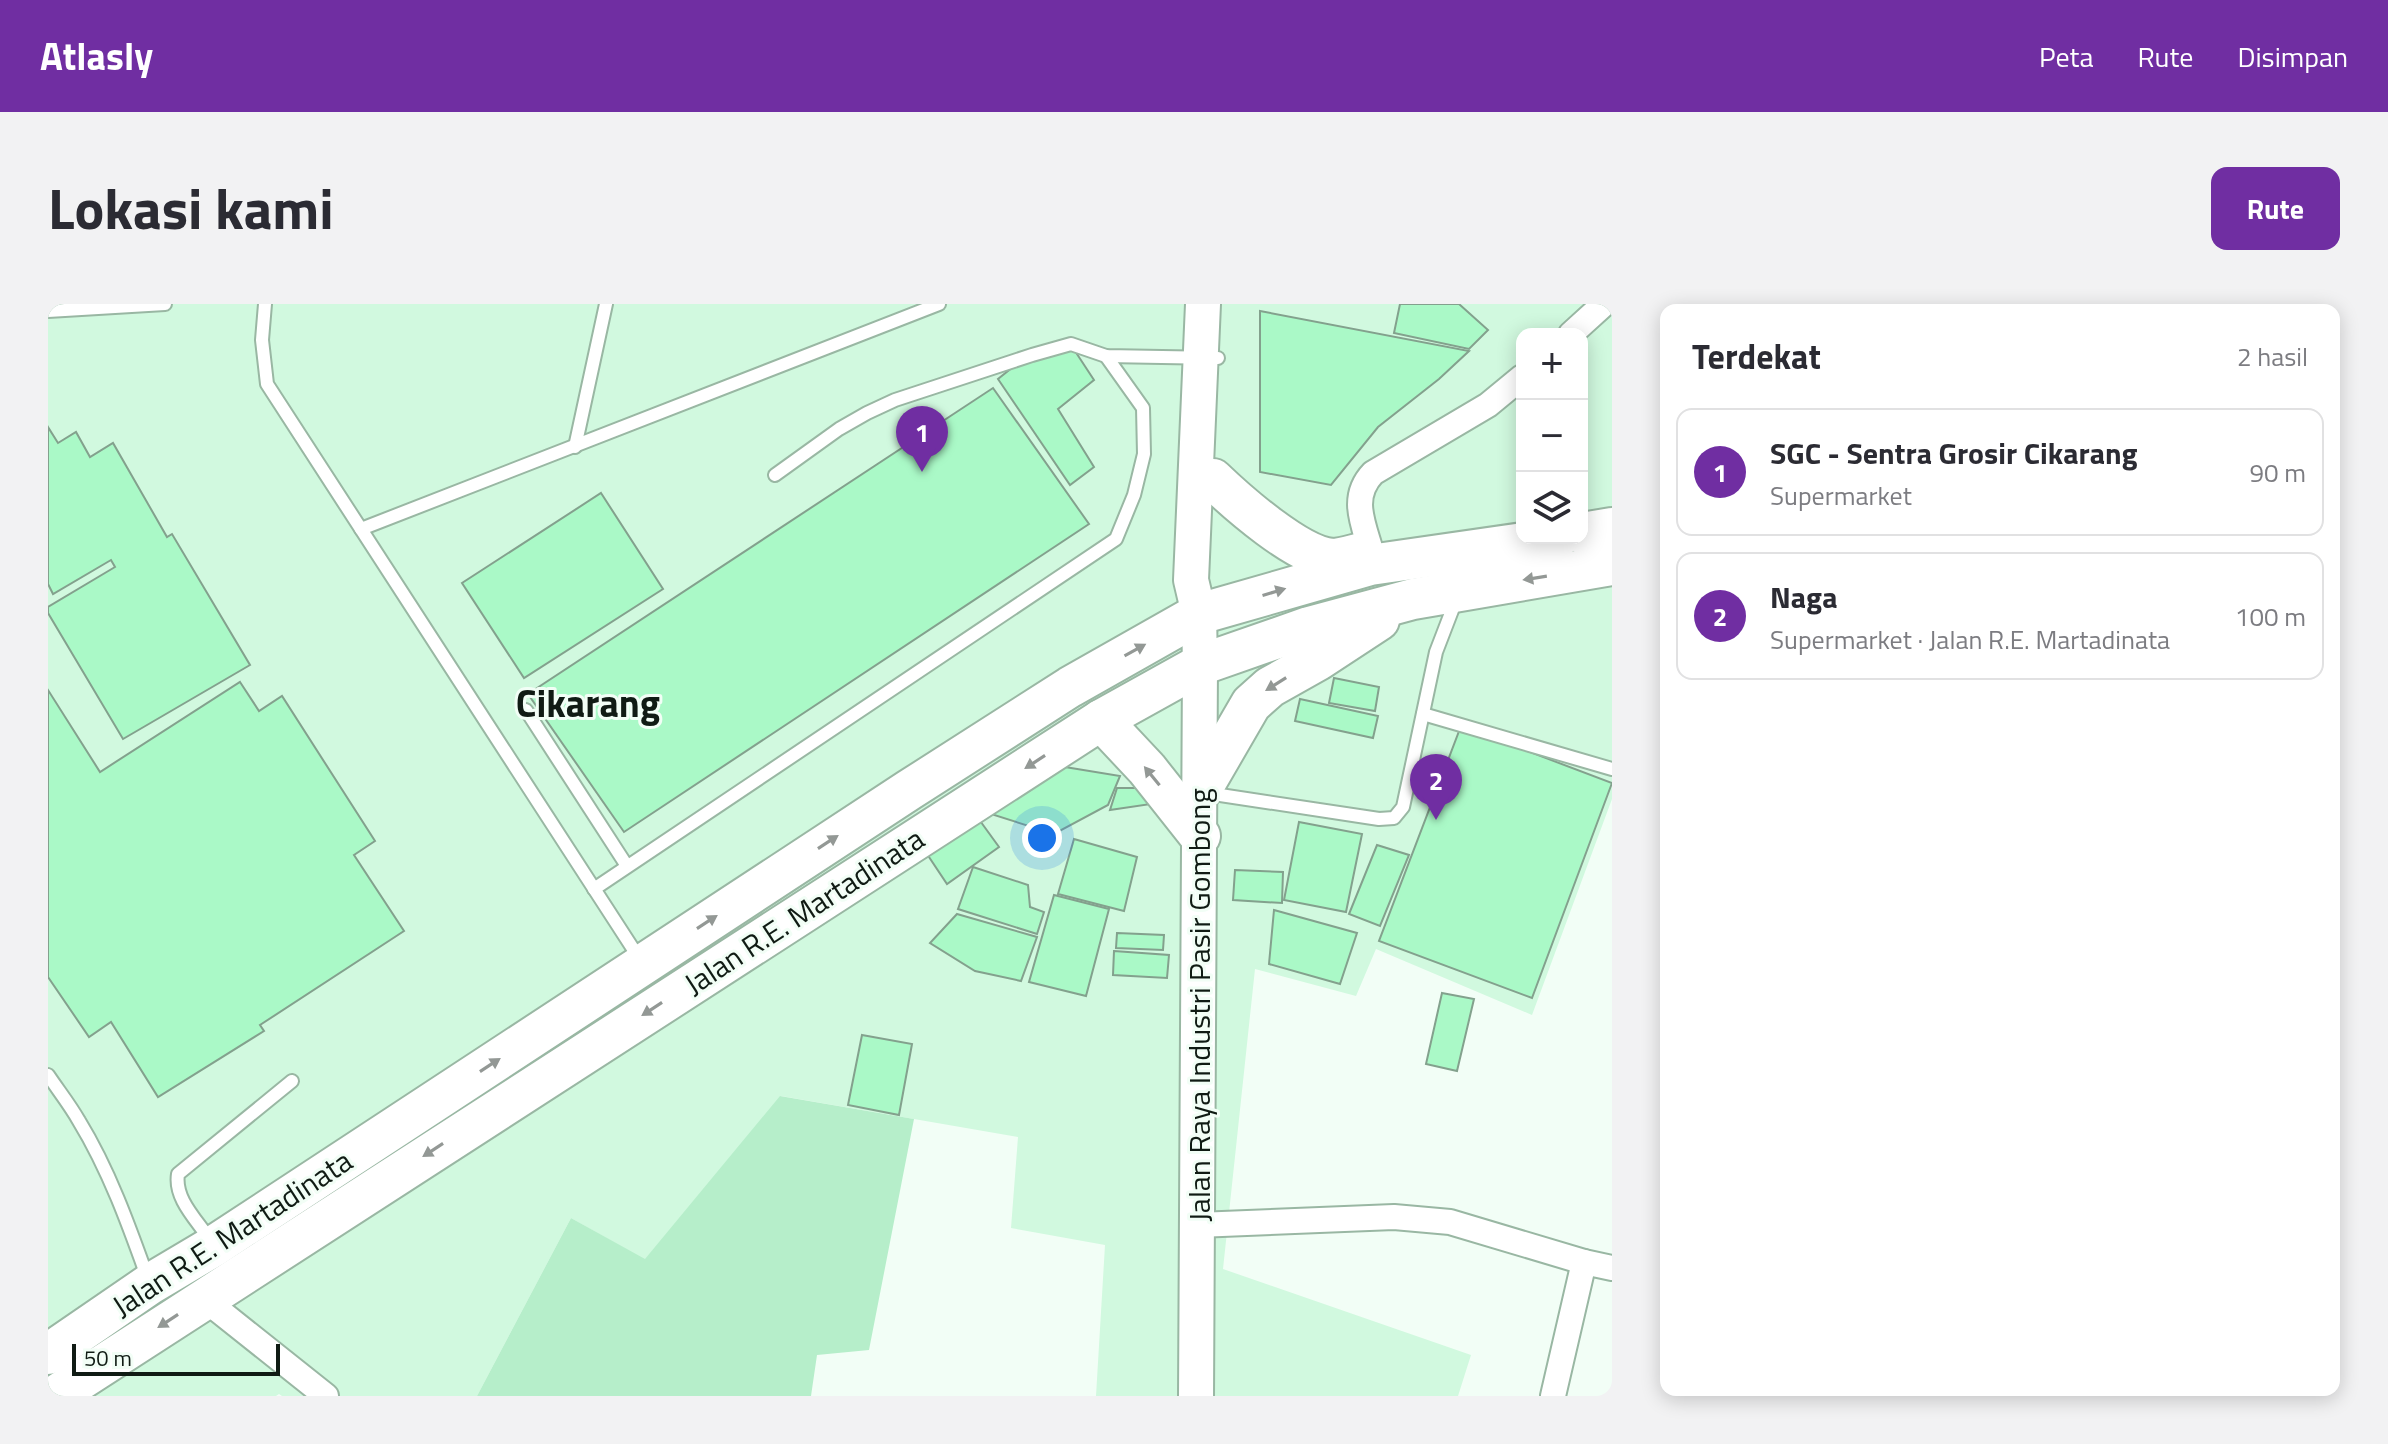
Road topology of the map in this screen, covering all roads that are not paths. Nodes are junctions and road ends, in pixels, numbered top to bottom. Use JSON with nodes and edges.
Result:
{"nodes":[{"id":1,"x":165,"y":304,"type":"edge"},
{"id":2,"x":265,"y":304,"type":"edge"},
{"id":3,"x":606,"y":304,"type":"edge"},
{"id":4,"x":939,"y":304,"type":"edge"},
{"id":5,"x":1203,"y":304,"type":"edge"},
{"id":6,"x":1220,"y":304,"type":"edge"},
{"id":7,"x":1604,"y":304,"type":"edge"},
{"id":8,"x":48,"y":311,"type":"edge"},
{"id":9,"x":1578,"y":328,"type":"edge"},
{"id":10,"x":1106,"y":356,"type":"junction"},
{"id":11,"x":1209,"y":358,"type":"junction"},
{"id":12,"x":1516,"y":382,"type":"edge"},
{"id":13,"x":575,"y":447,"type":"junction"},
{"id":14,"x":775,"y":475,"type":"dead end"},
{"id":15,"x":1213,"y":479,"type":"junction"},
{"id":16,"x":1612,"y":528,"type":"edge"},
{"id":17,"x":361,"y":529,"type":"junction"},
{"id":18,"x":1588,"y":532,"type":"edge"},
{"id":19,"x":1516,"y":541,"type":"edge"},
{"id":20,"x":1516,"y":544,"type":"edge"},
{"id":21,"x":1371,"y":551,"type":"junction"},
{"id":22,"x":1612,"y":565,"type":"edge"},
{"id":23,"x":1461,"y":590,"type":"junction"},
{"id":24,"x":1413,"y":599,"type":"junction"},
{"id":25,"x":1199,"y":614,"type":"junction"},
{"id":26,"x":1200,"y":665,"type":"junction"},
{"id":27,"x":526,"y":710,"type":"dead end"},
{"id":28,"x":1423,"y":714,"type":"junction"},
{"id":29,"x":1101,"y":720,"type":"junction"},
{"id":30,"x":1612,"y":769,"type":"edge"},
{"id":31,"x":1200,"y":792,"type":"junction"},
{"id":32,"x":1200,"y":836,"type":"junction"},
{"id":33,"x":627,"y":866,"type":"junction"},
{"id":34,"x":594,"y":889,"type":"junction"},
{"id":35,"x":643,"y":964,"type":"junction"},
{"id":36,"x":48,"y":1075,"type":"edge"},
{"id":37,"x":292,"y":1081,"type":"dead end"},
{"id":38,"x":1197,"y":1225,"type":"junction"},
{"id":39,"x":214,"y":1246,"type":"junction"},
{"id":40,"x":1584,"y":1262,"type":"junction"},
{"id":41,"x":1612,"y":1268,"type":"edge"},
{"id":42,"x":150,"y":1284,"type":"junction"},
{"id":43,"x":203,"y":1298,"type":"junction"},
{"id":44,"x":48,"y":1354,"type":"edge"},
{"id":45,"x":55,"y":1396,"type":"edge"},
{"id":46,"x":326,"y":1396,"type":"edge"},
{"id":47,"x":1196,"y":1396,"type":"edge"},
{"id":48,"x":1553,"y":1396,"type":"edge"}],
"edges":[{"from":1,"to":8,"type":"lane"},
{"from":2,"to":17,"type":"lane"},
{"from":3,"to":13,"type":"lane"},
{"from":4,"to":13,"type":"lane"},
{"from":5,"to":11,"type":"main road","name":"Jalan Raya Industri Pasir Gombong"},
{"from":6,"to":11,"type":"main road","name":"Jalan Raya Industri Pasir Gombong"},
{"from":7,"to":9,"type":"street"},
{"from":10,"to":11,"type":"lane"},
{"from":10,"to":14,"type":"lane"},
{"from":10,"to":33,"type":"lane"},
{"from":11,"to":15,"type":"main road","name":"Jalan Raya Industri Pasir Gombong"},
{"from":11,"to":25,"type":"main road","name":"Jalan Raya Industri Pasir Gombong"},
{"from":12,"to":21,"type":"street"},
{"from":13,"to":17,"type":"lane"},
{"from":15,"to":21,"type":"highway"},
{"from":15,"to":25,"type":"main road","name":"Jalan Raya Industri Pasir Gombong"},
{"from":16,"to":18,"type":"highway"},
{"from":17,"to":34,"type":"lane"},
{"from":19,"to":21,"type":"highway"},
{"from":25,"to":20,"type":"highway","name":"Jalan R.E. Martadinata","one_way":true},
{"from":22,"to":23,"type":"highway","name":"Jalan R.E. Martadinata","one_way":true},
{"from":23,"to":24,"type":"highway","name":"Jalan R.E. Martadinata"},
{"from":23,"to":28,"type":"lane"},
{"from":24,"to":26,"type":"highway","name":"Jalan R.E. Martadinata"},
{"from":24,"to":31,"type":"highway","one_way":true},
{"from":25,"to":26,"type":"main road","name":"Jalan Raya Industri Pasir Gombong"},
{"from":35,"to":25,"type":"highway","name":"Jalan R.E. Martadinata","one_way":true},
{"from":26,"to":29,"type":"highway","name":"Jalan R.E. Martadinata"},
{"from":26,"to":31,"type":"main road","name":"Jalan Raya Industri Pasir Gombong"},
{"from":27,"to":33,"type":"lane"},
{"from":28,"to":30,"type":"lane"},
{"from":28,"to":31,"type":"lane"},
{"from":32,"to":29,"type":"highway","one_way":true},
{"from":29,"to":43,"type":"highway","name":"Jalan R.E. Martadinata","one_way":true},
{"from":31,"to":32,"type":"main road","name":"Jalan Raya Industri Pasir Gombong"},
{"from":32,"to":38,"type":"main road","name":"Jalan Raya Industri Pasir Gombong"},
{"from":33,"to":34,"type":"lane"},
{"from":34,"to":35,"type":"lane"},
{"from":39,"to":35,"type":"highway","name":"Jalan R.E. Martadinata","one_way":true},
{"from":36,"to":42,"type":"lane"},
{"from":37,"to":39,"type":"lane"},
{"from":38,"to":40,"type":"street"},
{"from":38,"to":47,"type":"main road","name":"Jalan Raya Industri Pasir Gombong"},
{"from":39,"to":42,"type":"highway","name":"Jalan R.E. Martadinata"},
{"from":40,"to":41,"type":"street"},
{"from":40,"to":48,"type":"street"},
{"from":42,"to":44,"type":"highway","name":"Jalan R.E. Martadinata"},
{"from":43,"to":45,"type":"highway","name":"Jalan R.E. Martadinata","one_way":true},
{"from":43,"to":46,"type":"street"}]}
